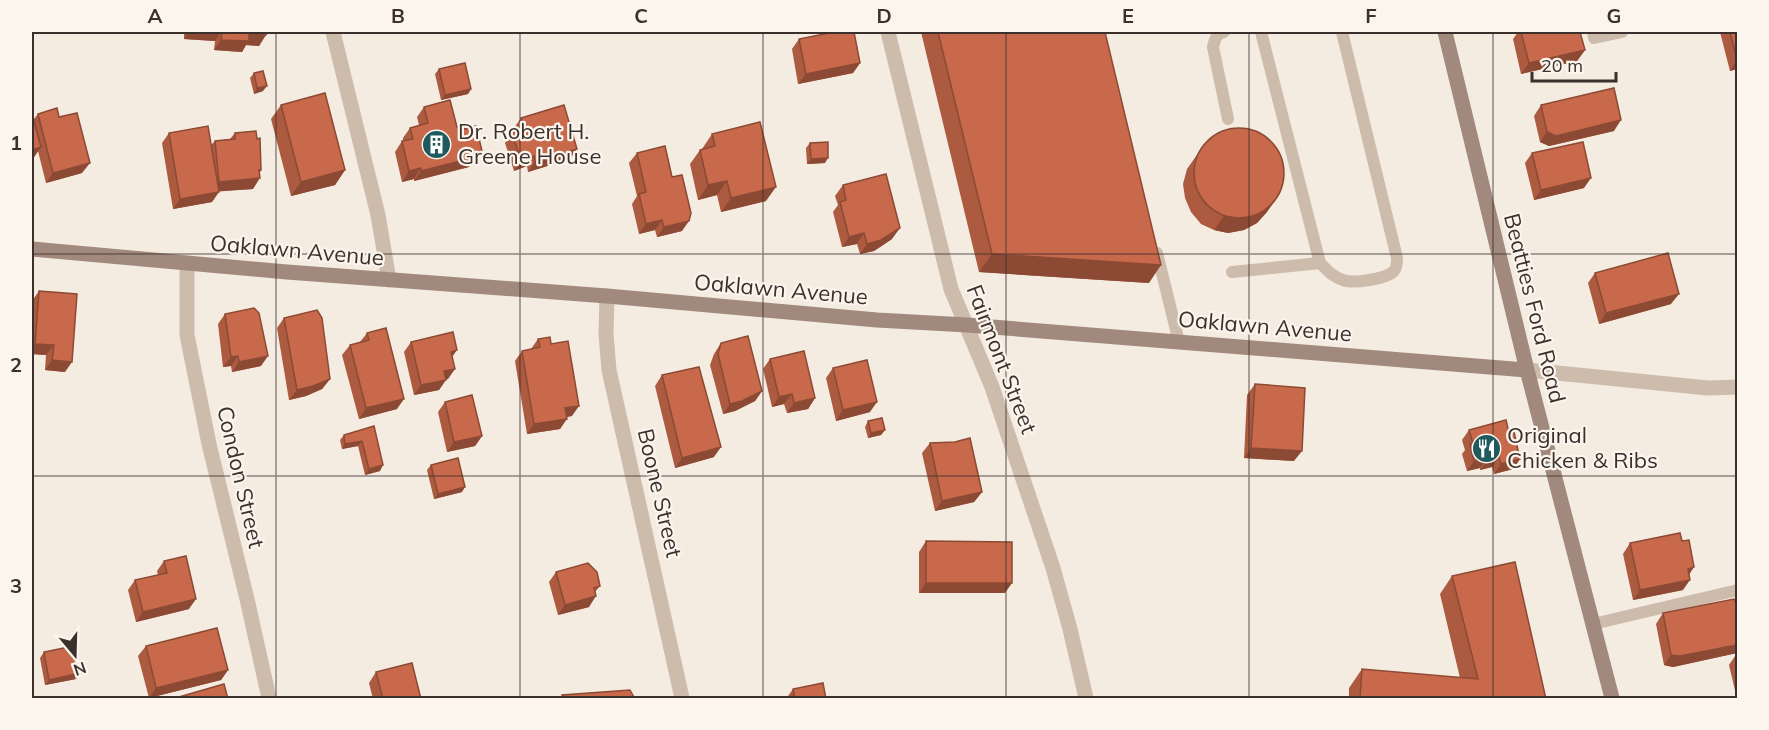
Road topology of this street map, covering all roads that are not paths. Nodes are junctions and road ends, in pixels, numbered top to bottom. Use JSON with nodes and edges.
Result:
{"nodes":[{"id":1,"x":333,"y":32,"type":"edge"},
{"id":2,"x":888,"y":32,"type":"edge"},
{"id":3,"x":1224,"y":32,"type":"edge"},
{"id":4,"x":1261,"y":32,"type":"edge"},
{"id":5,"x":1342,"y":32,"type":"edge"},
{"id":6,"x":1445,"y":32,"type":"edge"},
{"id":7,"x":1593,"y":32,"type":"edge"},
{"id":8,"x":1622,"y":32,"type":"edge"},
{"id":9,"x":1228,"y":119,"type":"dead end"},
{"id":10,"x":1155,"y":246,"type":"edge"},
{"id":11,"x":32,"y":249,"type":"edge"},
{"id":12,"x":187,"y":263,"type":"junction"},
{"id":13,"x":1320,"y":263,"type":"junction"},
{"id":14,"x":1232,"y":272,"type":"dead end"},
{"id":15,"x":389,"y":280,"type":"junction"},
{"id":16,"x":608,"y":296,"type":"junction"},
{"id":17,"x":967,"y":325,"type":"junction"},
{"id":18,"x":1179,"y":342,"type":"junction"},
{"id":19,"x":1527,"y":370,"type":"junction"},
{"id":20,"x":1737,"y":387,"type":"edge"},
{"id":21,"x":1737,"y":590,"type":"edge"},
{"id":22,"x":1593,"y":624,"type":"junction"},
{"id":23,"x":269,"y":699,"type":"edge"},
{"id":24,"x":682,"y":699,"type":"edge"},
{"id":25,"x":1086,"y":699,"type":"edge"},
{"id":26,"x":1612,"y":699,"type":"edge"}],
"edges":[{"from":1,"to":15,"type":"street"},
{"from":2,"to":17,"type":"street","name":"Fairmont Street"},
{"from":3,"to":9,"type":"lane"},
{"from":4,"to":13,"type":"lane"},
{"from":5,"to":13,"type":"lane"},
{"from":6,"to":19,"type":"street","name":"Beatties Ford Road"},
{"from":7,"to":8,"type":"lane"},
{"from":10,"to":18,"type":"lane"},
{"from":11,"to":12,"type":"street","name":"Oaklawn Avenue"},
{"from":12,"to":15,"type":"street","name":"Oaklawn Avenue"},
{"from":12,"to":23,"type":"street","name":"Condon Street"},
{"from":13,"to":14,"type":"lane"},
{"from":15,"to":16,"type":"street","name":"Oaklawn Avenue"},
{"from":16,"to":17,"type":"street","name":"Oaklawn Avenue"},
{"from":16,"to":24,"type":"street","name":"Boone Street"},
{"from":17,"to":18,"type":"street","name":"Oaklawn Avenue"},
{"from":17,"to":25,"type":"street","name":"Fairmont Street"},
{"from":18,"to":19,"type":"street","name":"Oaklawn Avenue"},
{"from":19,"to":20,"type":"street"},
{"from":19,"to":22,"type":"street","name":"Beatties Ford Road"},
{"from":21,"to":22,"type":"lane"},
{"from":22,"to":26,"type":"street","name":"Beatties Ford Road"}]}
